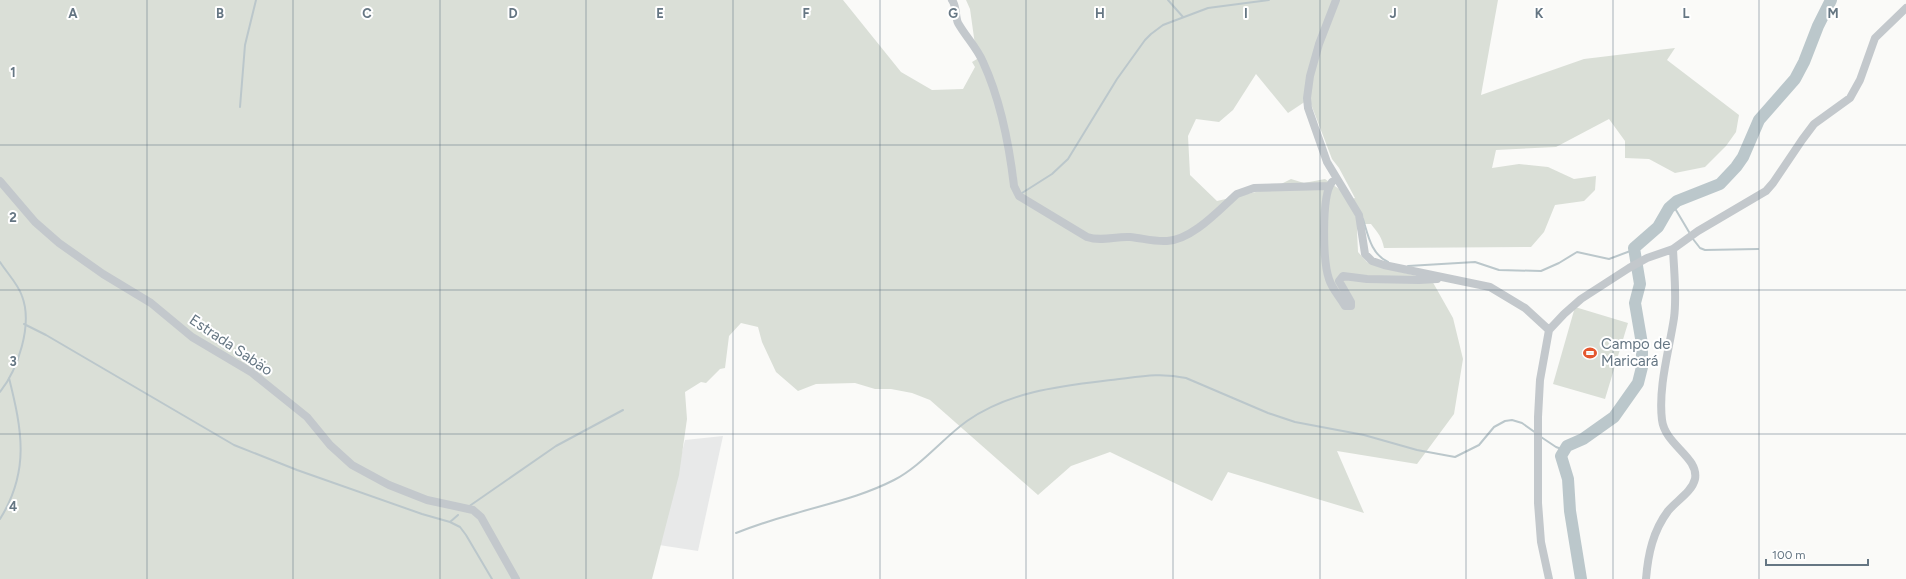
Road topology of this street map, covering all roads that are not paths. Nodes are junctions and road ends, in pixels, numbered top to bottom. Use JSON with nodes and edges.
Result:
{"nodes":[{"id":1,"x":952,"y":0,"type":"edge"},
{"id":2,"x":1336,"y":0,"type":"edge"},
{"id":3,"x":1906,"y":8,"type":"edge"},
{"id":4,"x":1336,"y":180,"type":"junction"},
{"id":5,"x":0,"y":181,"type":"edge"},
{"id":6,"x":1329,"y":186,"type":"junction"},
{"id":7,"x":1673,"y":249,"type":"junction"},
{"id":8,"x":1446,"y":278,"type":"junction"},
{"id":9,"x":1549,"y":330,"type":"junction"},
{"id":10,"x":516,"y":579,"type":"edge"},
{"id":11,"x":1550,"y":579,"type":"edge"},
{"id":12,"x":1646,"y":579,"type":"edge"}],
"edges":[{"from":1,"to":6,"type":"street"},
{"from":2,"to":4,"type":"street"},
{"from":3,"to":7,"type":"street"},
{"from":4,"to":6,"type":"street"},
{"from":4,"to":8,"type":"street"},
{"from":5,"to":10,"type":"street","name":"Estrada Sabäo"},
{"from":6,"to":8,"type":"street"},
{"from":7,"to":9,"type":"street"},
{"from":7,"to":12,"type":"street"},
{"from":8,"to":9,"type":"street"},
{"from":9,"to":11,"type":"street"}]}
